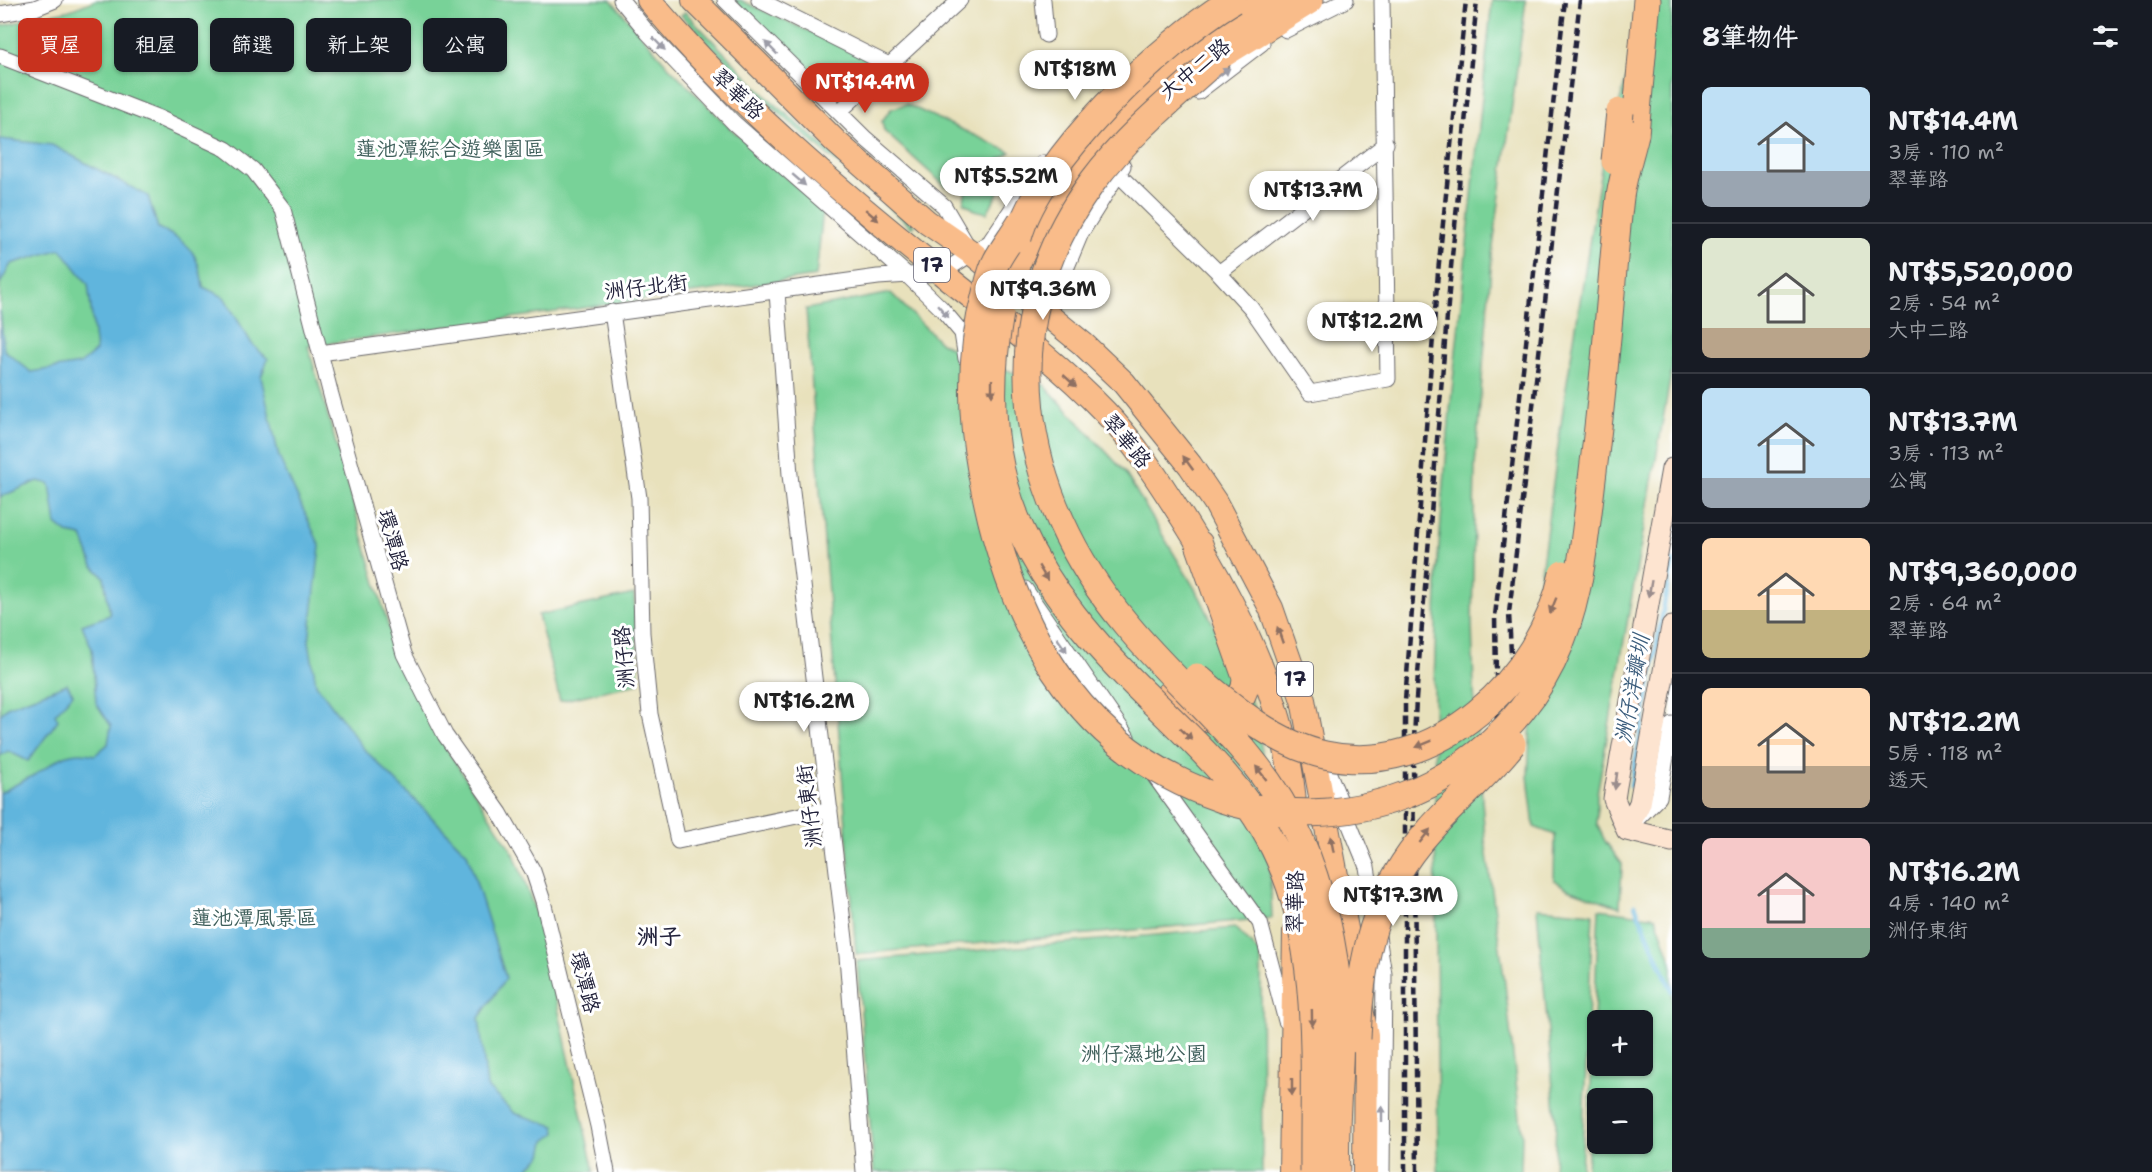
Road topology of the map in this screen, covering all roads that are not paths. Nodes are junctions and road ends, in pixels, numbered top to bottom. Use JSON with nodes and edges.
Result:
{"nodes":[{"id":1,"x":56,"y":0,"type":"edge"},
{"id":2,"x":621,"y":0,"type":"edge"},
{"id":3,"x":649,"y":0,"type":"edge"},
{"id":4,"x":694,"y":0,"type":"edge"},
{"id":5,"x":725,"y":0,"type":"edge"},
{"id":6,"x":759,"y":0,"type":"edge"},
{"id":7,"x":960,"y":0,"type":"edge"},
{"id":8,"x":1043,"y":0,"type":"edge"},
{"id":9,"x":1209,"y":0,"type":"edge"},
{"id":10,"x":1233,"y":0,"type":"edge"},
{"id":11,"x":1269,"y":0,"type":"edge"},
{"id":12,"x":1310,"y":0,"type":"edge"},
{"id":13,"x":1346,"y":0,"type":"edge"},
{"id":14,"x":1382,"y":0,"type":"edge"},
{"id":15,"x":1630,"y":0,"type":"edge"},
{"id":16,"x":1647,"y":0,"type":"edge"},
{"id":17,"x":0,"y":14,"type":"edge"},
{"id":18,"x":1046,"y":35,"type":"dead end"},
{"id":19,"x":1221,"y":55,"type":"junction"},
{"id":20,"x":0,"y":56,"type":"edge"},
{"id":21,"x":889,"y":66,"type":"junction"},
{"id":22,"x":840,"y":111,"type":"junction"},
{"id":23,"x":1635,"y":134,"type":"junction"},
{"id":24,"x":1386,"y":144,"type":"junction"},
{"id":25,"x":1117,"y":173,"type":"junction"},
{"id":26,"x":1047,"y":190,"type":"junction"},
{"id":27,"x":1022,"y":221,"type":"junction"},
{"id":28,"x":1074,"y":221,"type":"dead end"},
{"id":29,"x":981,"y":248,"type":"junction"},
{"id":30,"x":941,"y":273,"type":"junction"},
{"id":31,"x":1219,"y":273,"type":"junction"},
{"id":32,"x":906,"y":274,"type":"junction"},
{"id":33,"x":1006,"y":282,"type":"junction"},
{"id":34,"x":777,"y":292,"type":"junction"},
{"id":35,"x":1040,"y":300,"type":"junction"},
{"id":36,"x":612,"y":312,"type":"junction"},
{"id":37,"x":1004,"y":323,"type":"junction"},
{"id":38,"x":962,"y":333,"type":"junction"},
{"id":39,"x":321,"y":353,"type":"junction"},
{"id":40,"x":1672,"y":469,"type":"edge"},
{"id":41,"x":1199,"y":544,"type":"junction"},
{"id":42,"x":1101,"y":588,"type":"junction"},
{"id":43,"x":1672,"y":627,"type":"edge"},
{"id":44,"x":1303,"y":700,"type":"junction"},
{"id":45,"x":1672,"y":724,"type":"edge"},
{"id":46,"x":830,"y":809,"type":"junction"},
{"id":47,"x":1627,"y":830,"type":"junction"},
{"id":48,"x":1672,"y":841,"type":"edge"},
{"id":49,"x":1292,"y":1050,"type":"junction"},
{"id":50,"x":607,"y":1172,"type":"edge"},
{"id":51,"x":864,"y":1172,"type":"edge"},
{"id":52,"x":1291,"y":1172,"type":"edge"},
{"id":53,"x":1314,"y":1172,"type":"edge"},
{"id":54,"x":1336,"y":1172,"type":"edge"},
{"id":55,"x":1350,"y":1172,"type":"edge"},
{"id":56,"x":1365,"y":1172,"type":"edge"},
{"id":57,"x":1382,"y":1172,"type":"edge"}],
"edges":[{"from":1,"to":17,"type":"street"},
{"from":2,"to":32,"type":"street","name":"翠華路","one_way":true},
{"from":3,"to":30,"type":"main road","name":"翠華路","number":"17","one_way":true},
{"from":4,"to":29,"type":"main road","name":"翠華路","number":"17"},
{"from":22,"to":5,"type":"street","name":"翠華路","one_way":true},
{"from":6,"to":21,"type":"street"},
{"from":7,"to":21,"type":"street"},
{"from":8,"to":18,"type":"street"},
{"from":9,"to":29,"type":"street","name":"大中二路"},
{"from":10,"to":27,"type":"highway","bridge":true},
{"from":11,"to":26,"type":"highway"},
{"from":12,"to":19,"type":"highway"},
{"from":25,"to":13,"type":"street","name":"大中二路","one_way":true},
{"from":14,"to":24,"type":"street"},
{"from":15,"to":42,"type":"highway","one_way":true,"bridge":true},
{"from":16,"to":23,"type":"highway"},
{"from":19,"to":41,"type":"highway","bridge":true},
{"from":19,"to":42,"type":"highway","bridge":true},
{"from":20,"to":39,"type":"street","name":"環潭路"},
{"from":21,"to":22,"type":"street"},
{"from":22,"to":29,"type":"street","name":"翠華路"},
{"from":23,"to":27,"type":"highway","bridge":true},
{"from":55,"to":23,"type":"highway","one_way":true,"bridge":true},
{"from":24,"to":31,"type":"street"},
{"from":24,"to":31,"type":"street"},
{"from":25,"to":31,"type":"street"},
{"from":25,"to":35,"type":"street","name":"大中二路"},
{"from":26,"to":29,"type":"street"},
{"from":26,"to":33,"type":"highway"},
{"from":27,"to":53,"type":"highway","one_way":true,"bridge":true},
{"from":28,"to":35,"type":"street"},
{"from":29,"to":30,"type":"street"},
{"from":29,"to":33,"type":"main road","name":"翠華路","number":"17"},
{"from":30,"to":32,"type":"street","name":"洲仔北街"},
{"from":30,"to":37,"type":"main road","name":"翠華路","number":"17"},
{"from":32,"to":34,"type":"street","name":"洲仔北街"},
{"from":32,"to":38,"type":"street","name":"翠華路","one_way":true},
{"from":33,"to":35,"type":"main road","name":"翠華路","number":"17"},
{"from":33,"to":37,"type":"highway"},
{"from":34,"to":36,"type":"street","name":"洲仔北街"},
{"from":34,"to":46,"type":"street","name":"洲仔東街"},
{"from":35,"to":37,"type":"street","name":"大中二路"},
{"from":44,"to":35,"type":"main road","name":"翠華路","number":"17","one_way":true},
{"from":36,"to":39,"type":"street","name":"洲仔北街"},
{"from":36,"to":46,"type":"street","name":"洲仔路"},
{"from":37,"to":38,"type":"street"},
{"from":37,"to":41,"type":"main road","name":"翠華路","number":"17","one_way":true},
{"from":38,"to":49,"type":"street","name":"翠華路","one_way":true},
{"from":39,"to":50,"type":"street","name":"環潭路"},
{"from":40,"to":47,"type":"street","one_way":true},
{"from":41,"to":49,"type":"main road","name":"翠華路","number":"17"},
{"from":54,"to":42,"type":"highway","one_way":true,"bridge":true},
{"from":43,"to":47,"type":"street"},
{"from":56,"to":44,"type":"main road","name":"翠華路","number":"17","one_way":true},
{"from":57,"to":44,"type":"street","name":"翠華路","one_way":true},
{"from":45,"to":47,"type":"street"},
{"from":46,"to":51,"type":"street","name":"洲仔東街"},
{"from":47,"to":48,"type":"street"},
{"from":49,"to":52,"type":"main road","name":"翠華路","number":"17","one_way":true}]}
